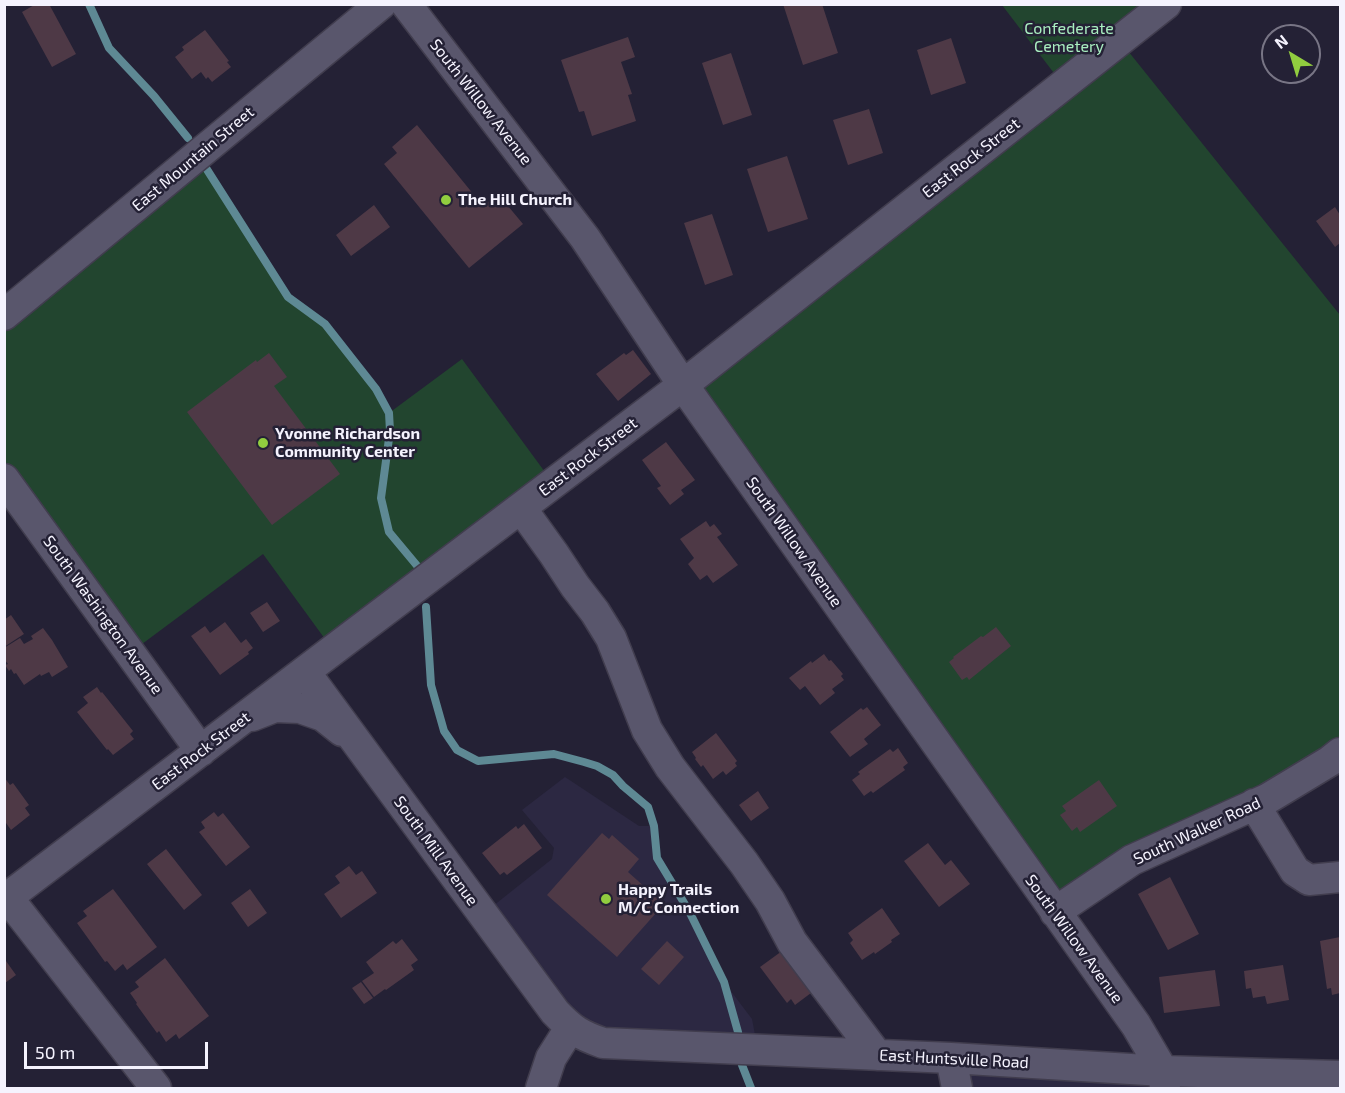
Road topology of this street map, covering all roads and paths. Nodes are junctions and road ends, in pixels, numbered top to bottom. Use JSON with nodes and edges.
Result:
{"nodes":[{"id":1,"x":381,"y":4,"type":"edge"},
{"id":2,"x":406,"y":4,"type":"edge"},
{"id":3,"x":1166,"y":4,"type":"edge"},
{"id":4,"x":4,"y":315,"type":"edge"},
{"id":5,"x":683,"y":385,"type":"junction"},
{"id":6,"x":4,"y":479,"type":"edge"},
{"id":7,"x":521,"y":508,"type":"junction"},
{"id":8,"x":304,"y":672,"type":"junction"},
{"id":9,"x":243,"y":719,"type":"junction"},
{"id":10,"x":357,"y":743,"type":"junction"},
{"id":11,"x":201,"y":751,"type":"junction"},
{"id":12,"x":1341,"y":753,"type":"edge"},
{"id":13,"x":1254,"y":804,"type":"junction"},
{"id":14,"x":1341,"y":877,"type":"edge"},
{"id":15,"x":6,"y":899,"type":"edge"},
{"id":16,"x":1054,"y":912,"type":"junction"},
{"id":17,"x":570,"y":1028,"type":"junction"},
{"id":18,"x":877,"y":1055,"type":"junction"},
{"id":19,"x":951,"y":1058,"type":"junction"},
{"id":20,"x":1341,"y":1076,"type":"edge"},
{"id":21,"x":1164,"y":1080,"type":"edge"},
{"id":22,"x":156,"y":1089,"type":"edge"},
{"id":23,"x":541,"y":1089,"type":"edge"},
{"id":24,"x":957,"y":1089,"type":"edge"}],
"edges":[{"from":1,"to":4,"type":"street","name":"East Mountain Street"},
{"from":2,"to":5,"type":"street","name":"South Willow Avenue"},
{"from":3,"to":5,"type":"street","name":"East Rock Street"},
{"from":5,"to":7,"type":"street","name":"East Rock Street"},
{"from":5,"to":16,"type":"street","name":"South Willow Avenue"},
{"from":6,"to":11,"type":"street","name":"South Washington Avenue"},
{"from":7,"to":8,"type":"street","name":"East Rock Street"},
{"from":7,"to":18,"type":"street"},
{"from":8,"to":9,"type":"street","name":"East Rock Street"},
{"from":8,"to":10,"type":"street","name":"South Mill Avenue"},
{"from":9,"to":10,"type":"street"},
{"from":9,"to":11,"type":"street","name":"East Rock Street"},
{"from":10,"to":17,"type":"street","name":"South Mill Avenue"},
{"from":11,"to":15,"type":"street","name":"East Rock Street"},
{"from":12,"to":13,"type":"street","name":"South Walker Road"},
{"from":13,"to":14,"type":"street"},
{"from":13,"to":16,"type":"street","name":"South Walker Road"},
{"from":15,"to":22,"type":"street"},
{"from":16,"to":21,"type":"street","name":"South Willow Avenue"},
{"from":17,"to":18,"type":"street","name":"East Huntsville Road"},
{"from":17,"to":23,"type":"street"},
{"from":18,"to":19,"type":"street","name":"East Huntsville Road"},
{"from":19,"to":21,"type":"street","name":"East Huntsville Road"},
{"from":19,"to":24,"type":"street"},
{"from":20,"to":21,"type":"street","name":"East Huntsville Road"}]}
